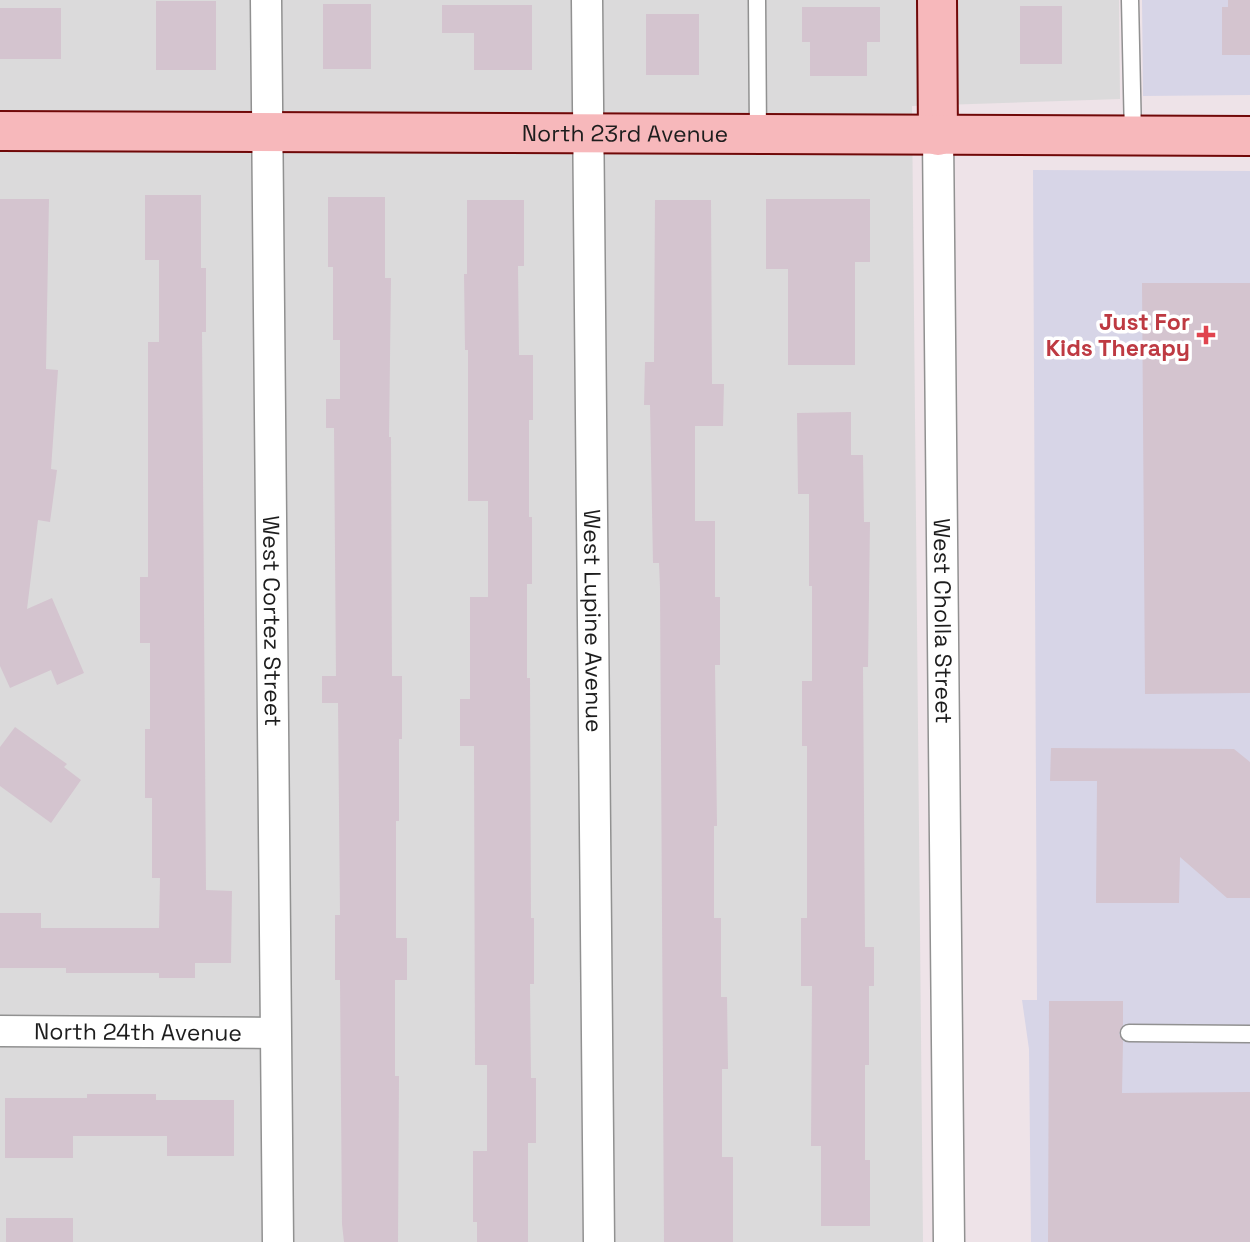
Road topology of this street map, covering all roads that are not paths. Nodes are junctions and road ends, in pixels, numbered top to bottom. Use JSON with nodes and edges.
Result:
{"nodes":[{"id":1,"x":266,"y":0,"type":"edge"},
{"id":2,"x":587,"y":0,"type":"edge"},
{"id":3,"x":757,"y":0,"type":"edge"},
{"id":4,"x":937,"y":0,"type":"edge"},
{"id":5,"x":1130,"y":0,"type":"edge"},
{"id":6,"x":0,"y":131,"type":"edge"},
{"id":7,"x":267,"y":131,"type":"junction"},
{"id":8,"x":589,"y":133,"type":"junction"},
{"id":9,"x":758,"y":134,"type":"junction"},
{"id":10,"x":938,"y":136,"type":"junction"},
{"id":11,"x":1133,"y":136,"type":"junction"},
{"id":12,"x":1250,"y":136,"type":"edge"},
{"id":13,"x":0,"y":1031,"type":"edge"},
{"id":14,"x":275,"y":1033,"type":"junction"},
{"id":15,"x":1129,"y":1033,"type":"dead end"},
{"id":16,"x":1250,"y":1034,"type":"edge"},
{"id":17,"x":278,"y":1242,"type":"edge"},
{"id":18,"x":599,"y":1242,"type":"edge"},
{"id":19,"x":949,"y":1242,"type":"edge"}],
"edges":[{"from":1,"to":7,"type":"street","name":"West Cortez Street"},
{"from":2,"to":8,"type":"street","name":"West Lupine Avenue"},
{"from":3,"to":9,"type":"lane"},
{"from":4,"to":10,"type":"street","name":"West Cholla Street"},
{"from":5,"to":11,"type":"lane"},
{"from":6,"to":7,"type":"street","name":"North 23rd Avenue"},
{"from":7,"to":8,"type":"street","name":"North 23rd Avenue"},
{"from":7,"to":14,"type":"street","name":"West Cortez Street"},
{"from":8,"to":9,"type":"street","name":"North 23rd Avenue"},
{"from":8,"to":18,"type":"street","name":"West Lupine Avenue"},
{"from":9,"to":10,"type":"street","name":"North 23rd Avenue"},
{"from":10,"to":11,"type":"street","name":"North 23rd Avenue"},
{"from":10,"to":19,"type":"street","name":"West Cholla Street"},
{"from":11,"to":12,"type":"street","name":"North 23rd Avenue"},
{"from":13,"to":14,"type":"street","name":"North 24th Avenue"},
{"from":14,"to":17,"type":"street","name":"West Cortez Street"},
{"from":15,"to":16,"type":"lane"}]}
